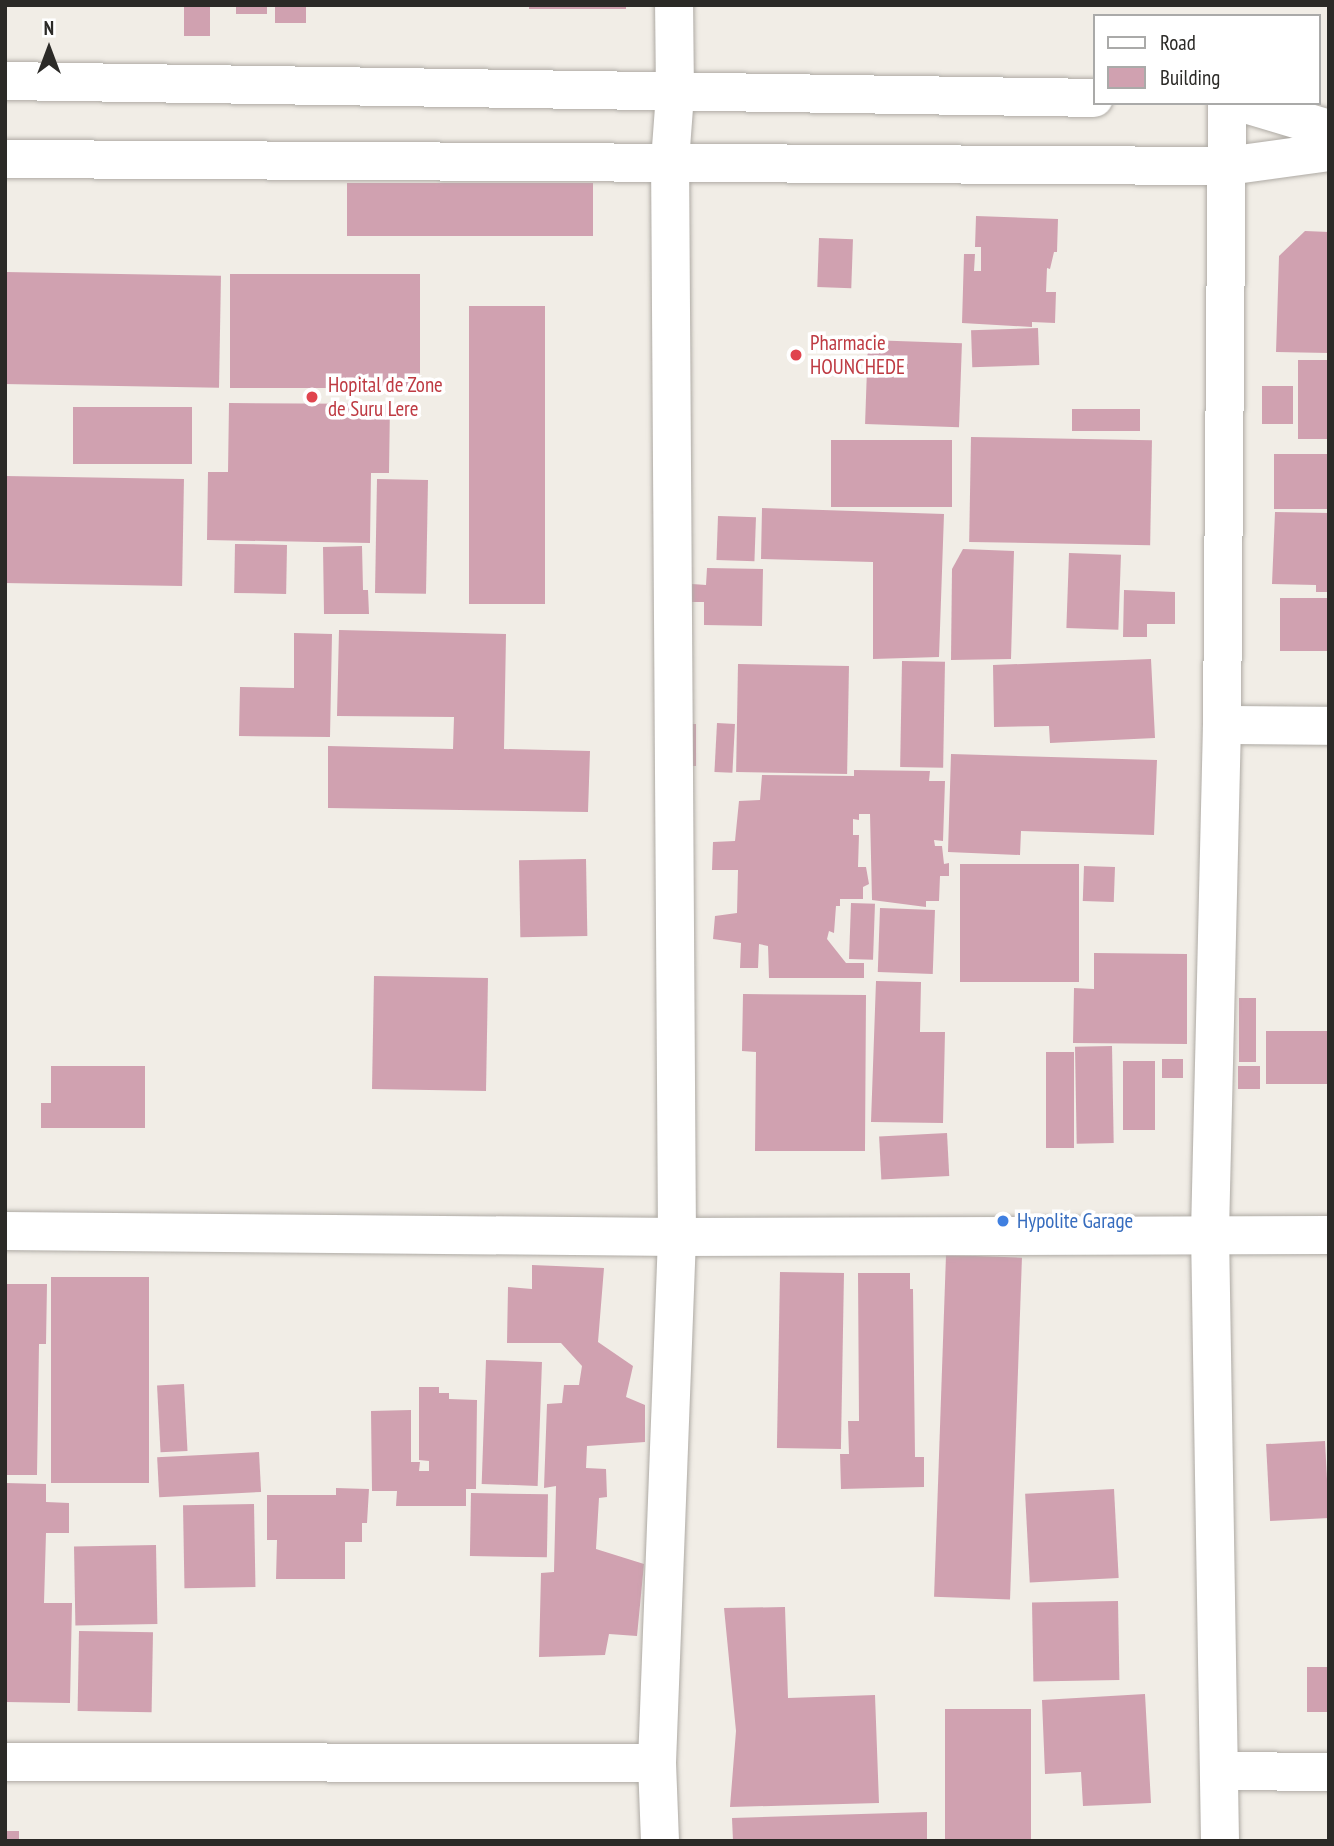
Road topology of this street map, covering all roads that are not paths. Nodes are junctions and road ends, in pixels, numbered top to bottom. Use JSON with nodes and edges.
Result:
{"nodes":[{"id":1,"x":674,"y":5,"type":"edge"},
{"id":2,"x":5,"y":81,"type":"edge"},
{"id":3,"x":674,"y":94,"type":"junction"},
{"id":4,"x":1092,"y":98,"type":"edge"},
{"id":5,"x":1227,"y":105,"type":"edge"},
{"id":6,"x":1248,"y":105,"type":"edge"},
{"id":7,"x":1329,"y":130,"type":"edge"},
{"id":8,"x":1329,"y":152,"type":"edge"},
{"id":9,"x":5,"y":159,"type":"edge"},
{"id":10,"x":670,"y":161,"type":"junction"},
{"id":11,"x":1227,"y":166,"type":"junction"},
{"id":12,"x":1222,"y":725,"type":"junction"},
{"id":13,"x":1329,"y":726,"type":"edge"},
{"id":14,"x":5,"y":1231,"type":"edge"},
{"id":15,"x":1210,"y":1233,"type":"junction"},
{"id":16,"x":1329,"y":1235,"type":"edge"},
{"id":17,"x":677,"y":1237,"type":"junction"},
{"id":18,"x":5,"y":1762,"type":"edge"},
{"id":19,"x":657,"y":1763,"type":"junction"},
{"id":20,"x":1219,"y":1771,"type":"junction"},
{"id":21,"x":1329,"y":1772,"type":"edge"},
{"id":22,"x":660,"y":1841,"type":"edge"},
{"id":23,"x":1220,"y":1841,"type":"edge"}],
"edges":[{"from":1,"to":3,"type":"street"},
{"from":2,"to":3,"type":"street"},
{"from":3,"to":4,"type":"street"},
{"from":3,"to":10,"type":"street"},
{"from":5,"to":11,"type":"street"},
{"from":6,"to":7,"type":"street"},
{"from":8,"to":11,"type":"street"},
{"from":9,"to":10,"type":"street"},
{"from":10,"to":11,"type":"street"},
{"from":10,"to":17,"type":"street"},
{"from":11,"to":12,"type":"street"},
{"from":12,"to":13,"type":"street"},
{"from":12,"to":15,"type":"street"},
{"from":14,"to":17,"type":"street"},
{"from":15,"to":16,"type":"street"},
{"from":15,"to":17,"type":"street"},
{"from":15,"to":20,"type":"street"},
{"from":17,"to":19,"type":"street"},
{"from":18,"to":19,"type":"street"},
{"from":19,"to":22,"type":"street"},
{"from":20,"to":21,"type":"street"},
{"from":20,"to":23,"type":"street"}]}
